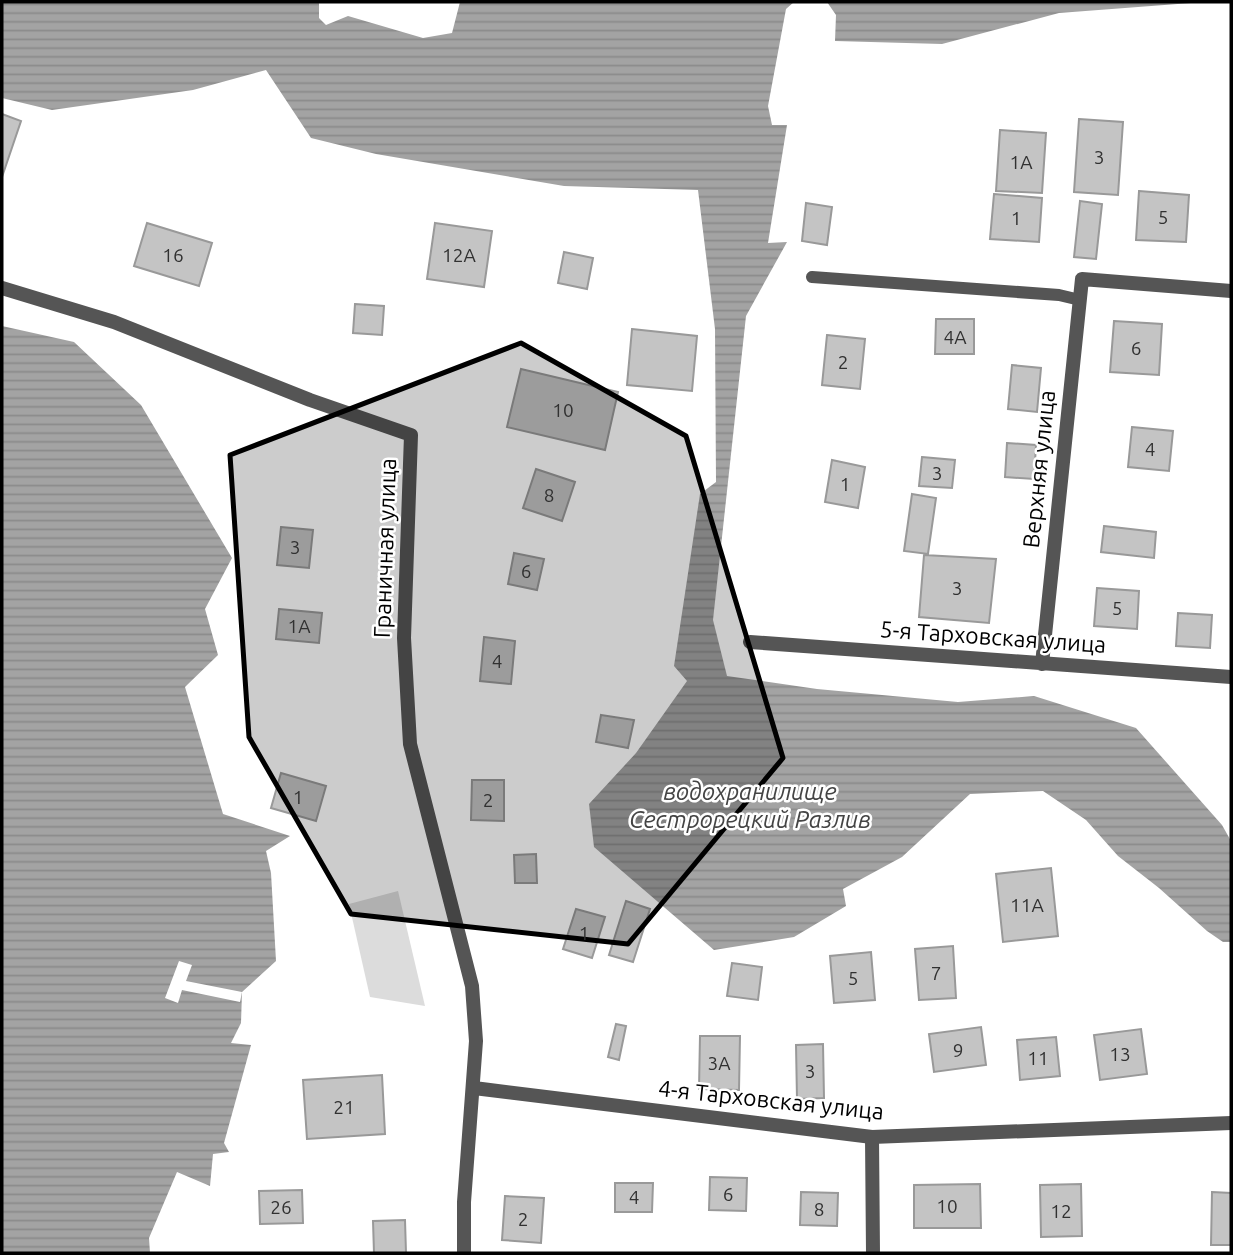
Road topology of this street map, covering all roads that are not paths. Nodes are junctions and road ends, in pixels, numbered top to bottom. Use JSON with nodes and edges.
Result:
{"nodes":[{"id":1,"x":812,"y":278,"type":"dead end"},
{"id":2,"x":2,"y":288,"type":"edge"},
{"id":3,"x":1231,"y":291,"type":"edge"},
{"id":4,"x":1080,"y":300,"type":"junction"},
{"id":5,"x":750,"y":642,"type":"dead end"},
{"id":6,"x":1042,"y":664,"type":"junction"},
{"id":7,"x":1231,"y":677,"type":"edge"},
{"id":8,"x":474,"y":1088,"type":"junction"},
{"id":9,"x":1231,"y":1123,"type":"edge"},
{"id":10,"x":872,"y":1137,"type":"junction"},
{"id":11,"x":464,"y":1253,"type":"edge"},
{"id":12,"x":873,"y":1253,"type":"edge"}],
"edges":[{"from":1,"to":4,"type":"lane"},
{"from":2,"to":8,"type":"street","name":"Граничная улица"},
{"from":3,"to":4,"type":"street","name":"Верхняя улица"},
{"from":4,"to":6,"type":"street","name":"Верхняя улица"},
{"from":5,"to":6,"type":"street","name":"5-я Тарховская улица"},
{"from":6,"to":7,"type":"street","name":"5-я Тарховская улица"},
{"from":8,"to":10,"type":"street","name":"4-я Тарховская улица"},
{"from":8,"to":11,"type":"street"},
{"from":9,"to":10,"type":"street","name":"4-я Тарховская улица"},
{"from":10,"to":12,"type":"street"}]}
